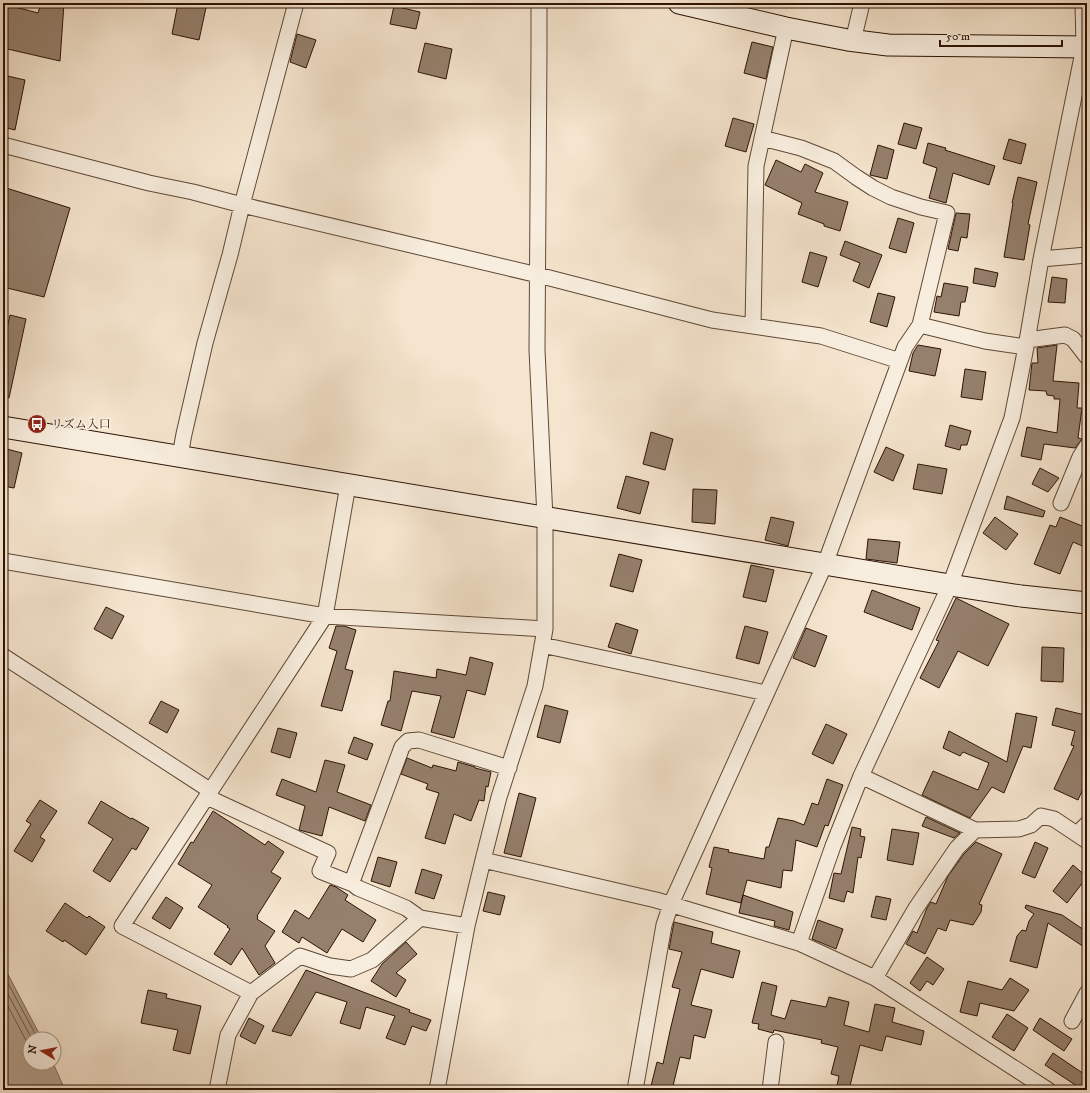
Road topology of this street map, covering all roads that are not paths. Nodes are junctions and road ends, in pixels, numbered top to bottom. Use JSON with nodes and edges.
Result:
{"nodes":[{"id":1,"x":296,"y":3,"type":"edge"},
{"id":2,"x":539,"y":3,"type":"edge"},
{"id":3,"x":679,"y":3,"type":"edge"},
{"id":4,"x":862,"y":3,"type":"edge"},
{"id":5,"x":1083,"y":3,"type":"edge"},
{"id":6,"x":786,"y":28,"type":"junction"},
{"id":7,"x":853,"y":41,"type":"junction"},
{"id":8,"x":1086,"y":47,"type":"edge"},
{"id":9,"x":762,"y":138,"type":"junction"},
{"id":10,"x":3,"y":145,"type":"edge"},
{"id":11,"x":242,"y":205,"type":"junction"},
{"id":12,"x":1087,"y":255,"type":"edge"},
{"id":13,"x":1041,"y":259,"type":"junction"},
{"id":14,"x":538,"y":275,"type":"junction"},
{"id":15,"x":920,"y":325,"type":"junction"},
{"id":16,"x":754,"y":326,"type":"junction"},
{"id":17,"x":1027,"y":344,"type":"junction"},
{"id":18,"x":1087,"y":357,"type":"edge"},
{"id":19,"x":900,"y":360,"type":"junction"},
{"id":20,"x":3,"y":427,"type":"edge"},
{"id":21,"x":1087,"y":446,"type":"edge"},
{"id":22,"x":180,"y":456,"type":"junction"},
{"id":23,"x":348,"y":485,"type":"junction"},
{"id":24,"x":1060,"y":503,"type":"dead end"},
{"id":25,"x":545,"y":518,"type":"junction"},
{"id":26,"x":3,"y":561,"type":"edge"},
{"id":27,"x":825,"y":564,"type":"junction"},
{"id":28,"x":950,"y":585,"type":"junction"},
{"id":29,"x":1087,"y":603,"type":"edge"},
{"id":30,"x":325,"y":616,"type":"junction"},
{"id":31,"x":545,"y":629,"type":"junction"},
{"id":32,"x":542,"y":645,"type":"junction"},
{"id":33,"x":3,"y":656,"type":"edge"},
{"id":34,"x":766,"y":693,"type":"junction"},
{"id":35,"x":509,"y":768,"type":"junction"},
{"id":36,"x":860,"y":776,"type":"junction"},
{"id":37,"x":209,"y":794,"type":"junction"},
{"id":38,"x":975,"y":830,"type":"junction"},
{"id":39,"x":1084,"y":833,"type":"edge"},
{"id":40,"x":483,"y":860,"type":"junction"},
{"id":41,"x":353,"y":884,"type":"junction"},
{"id":42,"x":671,"y":904,"type":"junction"},
{"id":43,"x":420,"y":918,"type":"junction"},
{"id":44,"x":467,"y":926,"type":"junction"},
{"id":45,"x":799,"y":942,"type":"junction"},
{"id":46,"x":875,"y":978,"type":"junction"},
{"id":47,"x":251,"y":993,"type":"junction"},
{"id":48,"x":1087,"y":993,"type":"edge"},
{"id":49,"x":1072,"y":1021,"type":"dead end"},
{"id":50,"x":776,"y":1042,"type":"dead end"},
{"id":51,"x":217,"y":1090,"type":"edge"},
{"id":52,"x":437,"y":1090,"type":"edge"},
{"id":53,"x":635,"y":1090,"type":"edge"},
{"id":54,"x":770,"y":1090,"type":"edge"},
{"id":55,"x":1048,"y":1090,"type":"edge"}],
"edges":[{"from":1,"to":11,"type":"street"},
{"from":2,"to":14,"type":"street"},
{"from":3,"to":6,"type":"street"},
{"from":4,"to":7,"type":"street"},
{"from":5,"to":8,"type":"street"},
{"from":6,"to":7,"type":"street"},
{"from":6,"to":9,"type":"street"},
{"from":7,"to":8,"type":"street"},
{"from":8,"to":13,"type":"street"},
{"from":9,"to":15,"type":"street"},
{"from":9,"to":16,"type":"street"},
{"from":10,"to":11,"type":"street"},
{"from":11,"to":14,"type":"street"},
{"from":11,"to":22,"type":"street"},
{"from":12,"to":13,"type":"street"},
{"from":13,"to":17,"type":"street"},
{"from":14,"to":16,"type":"street"},
{"from":14,"to":25,"type":"street"},
{"from":15,"to":17,"type":"street"},
{"from":15,"to":19,"type":"street"},
{"from":16,"to":19,"type":"street"},
{"from":17,"to":18,"type":"street"},
{"from":17,"to":28,"type":"street"},
{"from":19,"to":27,"type":"street"},
{"from":20,"to":22,"type":"street"},
{"from":21,"to":24,"type":"street"},
{"from":22,"to":23,"type":"street"},
{"from":23,"to":25,"type":"street"},
{"from":23,"to":30,"type":"street"},
{"from":25,"to":27,"type":"street"},
{"from":25,"to":31,"type":"street"},
{"from":26,"to":30,"type":"street"},
{"from":27,"to":28,"type":"street"},
{"from":27,"to":34,"type":"street"},
{"from":28,"to":29,"type":"street"},
{"from":28,"to":36,"type":"street"},
{"from":30,"to":31,"type":"street"},
{"from":30,"to":37,"type":"street"},
{"from":31,"to":32,"type":"street"},
{"from":32,"to":34,"type":"street"},
{"from":32,"to":35,"type":"street"},
{"from":33,"to":37,"type":"street"},
{"from":34,"to":42,"type":"street"},
{"from":35,"to":40,"type":"street"},
{"from":35,"to":41,"type":"street"},
{"from":36,"to":38,"type":"street"},
{"from":36,"to":45,"type":"street"},
{"from":37,"to":41,"type":"street"},
{"from":37,"to":47,"type":"street"},
{"from":38,"to":39,"type":"street"},
{"from":38,"to":46,"type":"street"},
{"from":40,"to":42,"type":"street"},
{"from":40,"to":44,"type":"street"},
{"from":41,"to":43,"type":"street"},
{"from":42,"to":45,"type":"street"},
{"from":42,"to":53,"type":"street"},
{"from":43,"to":44,"type":"street"},
{"from":43,"to":47,"type":"street"},
{"from":44,"to":52,"type":"street"},
{"from":45,"to":46,"type":"street"},
{"from":46,"to":55,"type":"street"},
{"from":47,"to":51,"type":"street"},
{"from":48,"to":49,"type":"street"},
{"from":50,"to":54,"type":"street"}]}
